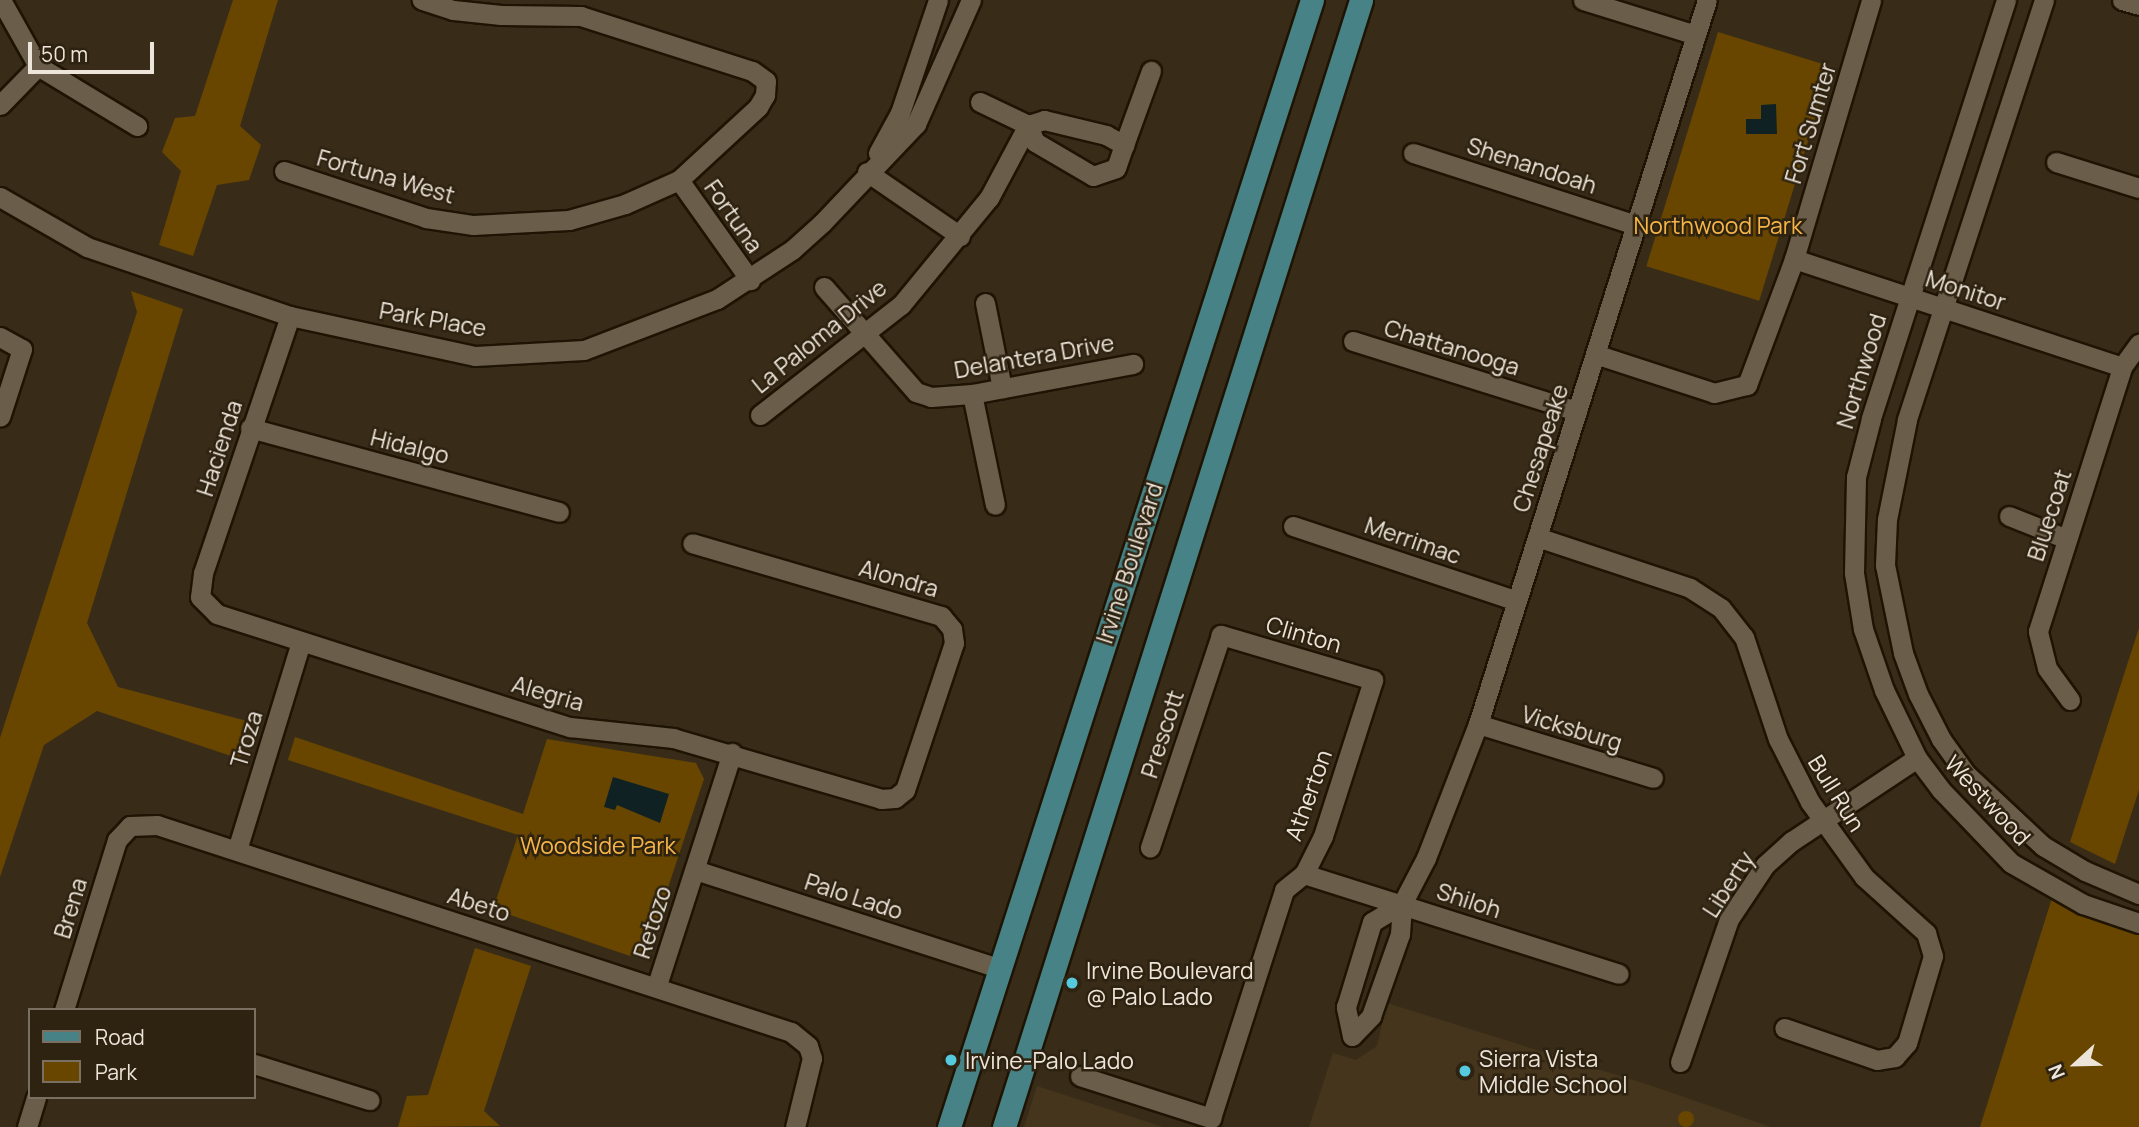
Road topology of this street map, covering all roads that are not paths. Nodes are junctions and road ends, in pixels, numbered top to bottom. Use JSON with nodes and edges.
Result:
{"nodes":[{"id":1,"x":1,"y":0,"type":"edge"},
{"id":2,"x":422,"y":0,"type":"edge"},
{"id":3,"x":938,"y":0,"type":"edge"},
{"id":4,"x":971,"y":0,"type":"edge"},
{"id":5,"x":1312,"y":0,"type":"edge"},
{"id":6,"x":1361,"y":0,"type":"edge"},
{"id":7,"x":1583,"y":0,"type":"edge"},
{"id":8,"x":1707,"y":0,"type":"edge"},
{"id":9,"x":1871,"y":0,"type":"edge"},
{"id":10,"x":2006,"y":0,"type":"edge"},
{"id":11,"x":2044,"y":0,"type":"edge"},
{"id":12,"x":2122,"y":0,"type":"edge"},
{"id":13,"x":2139,"y":5,"type":"edge"},
{"id":14,"x":1696,"y":35,"type":"junction"},
{"id":15,"x":38,"y":66,"type":"junction"},
{"id":16,"x":1151,"y":71,"type":"dead end"},
{"id":17,"x":980,"y":102,"type":"dead end"},
{"id":18,"x":0,"y":104,"type":"edge"},
{"id":19,"x":1028,"y":125,"type":"junction"},
{"id":20,"x":137,"y":126,"type":"dead end"},
{"id":21,"x":1125,"y":145,"type":"junction"},
{"id":22,"x":1413,"y":153,"type":"dead end"},
{"id":23,"x":2056,"y":162,"type":"dead end"},
{"id":24,"x":284,"y":171,"type":"dead end"},
{"id":25,"x":867,"y":172,"type":"junction"},
{"id":26,"x":679,"y":180,"type":"junction"},
{"id":27,"x":2139,"y":188,"type":"edge"},
{"id":28,"x":0,"y":197,"type":"edge"},
{"id":29,"x":1636,"y":225,"type":"junction"},
{"id":30,"x":960,"y":236,"type":"junction"},
{"id":31,"x":1794,"y":259,"type":"junction"},
{"id":32,"x":750,"y":280,"type":"junction"},
{"id":33,"x":824,"y":287,"type":"dead end"},
{"id":34,"x":1910,"y":297,"type":"junction"},
{"id":35,"x":985,"y":303,"type":"dead end"},
{"id":36,"x":1941,"y":307,"type":"junction"},
{"id":37,"x":290,"y":316,"type":"junction"},
{"id":38,"x":865,"y":336,"type":"junction"},
{"id":39,"x":0,"y":337,"type":"edge"},
{"id":40,"x":1353,"y":341,"type":"dead end"},
{"id":41,"x":2139,"y":344,"type":"edge"},
{"id":42,"x":1595,"y":354,"type":"junction"},
{"id":43,"x":1133,"y":364,"type":"dead end"},
{"id":44,"x":2122,"y":367,"type":"junction"},
{"id":45,"x":1002,"y":388,"type":"junction"},
{"id":46,"x":972,"y":394,"type":"junction"},
{"id":47,"x":1577,"y":411,"type":"junction"},
{"id":48,"x":760,"y":415,"type":"dead end"},
{"id":49,"x":0,"y":416,"type":"edge"},
{"id":50,"x":250,"y":428,"type":"junction"},
{"id":51,"x":995,"y":505,"type":"dead end"},
{"id":52,"x":559,"y":512,"type":"dead end"},
{"id":53,"x":2009,"y":516,"type":"dead end"},
{"id":54,"x":1293,"y":526,"type":"dead end"},
{"id":55,"x":1537,"y":537,"type":"junction"},
{"id":56,"x":2067,"y":539,"type":"junction"},
{"id":57,"x":692,"y":543,"type":"dead end"},
{"id":58,"x":200,"y":597,"type":"joint"},
{"id":59,"x":1517,"y":601,"type":"junction"},
{"id":60,"x":1221,"y":635,"type":"joint"},
{"id":61,"x":301,"y":642,"type":"junction"},
{"id":62,"x":1373,"y":680,"type":"joint"},
{"id":63,"x":2070,"y":700,"type":"dead end"},
{"id":64,"x":1478,"y":724,"type":"junction"},
{"id":65,"x":732,"y":753,"type":"junction"},
{"id":66,"x":1917,"y":758,"type":"junction"},
{"id":67,"x":1653,"y":778,"type":"dead end"},
{"id":68,"x":895,"y":798,"type":"joint"},
{"id":69,"x":1822,"y":821,"type":"junction"},
{"id":70,"x":130,"y":826,"type":"joint"},
{"id":71,"x":1150,"y":848,"type":"dead end"},
{"id":72,"x":237,"y":850,"type":"junction"},
{"id":73,"x":695,"y":870,"type":"junction"},
{"id":74,"x":1304,"y":874,"type":"junction"},
{"id":75,"x":2139,"y":894,"type":"edge"},
{"id":76,"x":1402,"y":904,"type":"junction"},
{"id":77,"x":2139,"y":923,"type":"edge"},
{"id":78,"x":999,"y":968,"type":"junction"},
{"id":79,"x":1619,"y":974,"type":"dead end"},
{"id":80,"x":657,"y":985,"type":"junction"},
{"id":81,"x":69,"y":1008,"type":"edge"},
{"id":82,"x":1784,"y":1028,"type":"dead end"},
{"id":83,"x":1680,"y":1062,"type":"dead end"},
{"id":84,"x":256,"y":1065,"type":"edge"},
{"id":85,"x":1080,"y":1076,"type":"dead end"},
{"id":86,"x":35,"y":1099,"type":"edge"},
{"id":87,"x":369,"y":1100,"type":"dead end"},
{"id":88,"x":27,"y":1127,"type":"edge"},
{"id":89,"x":795,"y":1127,"type":"edge"},
{"id":90,"x":949,"y":1127,"type":"edge"},
{"id":91,"x":1004,"y":1127,"type":"edge"}],
"edges":[{"from":1,"to":15,"type":"street"},
{"from":2,"to":26,"type":"street","name":"Fortuna West"},
{"from":3,"to":25,"type":"street","name":"Park Place"},
{"from":4,"to":25,"type":"street","name":"Park Place"},
{"from":5,"to":78,"type":"main road","name":"Irvine Boulevard"},
{"from":6,"to":91,"type":"main road"},
{"from":7,"to":14,"type":"street"},
{"from":8,"to":14,"type":"street","name":"Chesapeake"},
{"from":9,"to":31,"type":"street","name":"Fort Sumter"},
{"from":10,"to":34,"type":"street","name":"Northwood"},
{"from":11,"to":36,"type":"street"},
{"from":12,"to":13,"type":"street"},
{"from":14,"to":29,"type":"street","name":"Chesapeake"},
{"from":15,"to":18,"type":"street"},
{"from":15,"to":20,"type":"street"},
{"from":16,"to":21,"type":"street"},
{"from":17,"to":19,"type":"street"},
{"from":19,"to":21,"type":"street"},
{"from":19,"to":21,"type":"street"},
{"from":19,"to":30,"type":"street","name":"La Paloma Drive"},
{"from":22,"to":29,"type":"street","name":"Shenandoah"},
{"from":23,"to":27,"type":"street"},
{"from":24,"to":26,"type":"street","name":"Fortuna West"},
{"from":25,"to":30,"type":"street"},
{"from":25,"to":32,"type":"street","name":"Park Place"},
{"from":26,"to":32,"type":"street","name":"Fortuna"},
{"from":28,"to":37,"type":"street","name":"Park Place"},
{"from":29,"to":42,"type":"street","name":"Chesapeake"},
{"from":30,"to":38,"type":"street","name":"La Paloma Drive"},
{"from":31,"to":34,"type":"street","name":"Monitor"},
{"from":31,"to":42,"type":"street","name":"Fort Sumter"},
{"from":32,"to":37,"type":"street","name":"Park Place"},
{"from":33,"to":38,"type":"street","name":"Delantera Drive"},
{"from":34,"to":36,"type":"street","name":"Monitor"},
{"from":34,"to":66,"type":"street","name":"Northwood"},
{"from":35,"to":45,"type":"street"},
{"from":36,"to":44,"type":"street","name":"Monitor"},
{"from":36,"to":75,"type":"street","name":"Westwood"},
{"from":37,"to":50,"type":"street","name":"Hacienda"},
{"from":38,"to":46,"type":"street","name":"Delantera Drive"},
{"from":38,"to":48,"type":"street","name":"La Paloma Drive"},
{"from":39,"to":49,"type":"street"},
{"from":40,"to":47,"type":"street","name":"Chattanooga"},
{"from":41,"to":44,"type":"street","name":"Bluecoat"},
{"from":42,"to":47,"type":"street","name":"Chesapeake"},
{"from":43,"to":45,"type":"street","name":"Delantera Drive"},
{"from":44,"to":56,"type":"street","name":"Bluecoat"},
{"from":45,"to":46,"type":"street","name":"Delantera Drive"},
{"from":46,"to":51,"type":"street"},
{"from":47,"to":55,"type":"street","name":"Chesapeake"},
{"from":50,"to":52,"type":"street","name":"Hidalgo"},
{"from":50,"to":58,"type":"street","name":"Hacienda"},
{"from":53,"to":56,"type":"street"},
{"from":54,"to":59,"type":"street","name":"Merrimac"},
{"from":55,"to":59,"type":"street","name":"Chesapeake"},
{"from":55,"to":69,"type":"street","name":"Bull Run"},
{"from":56,"to":63,"type":"street","name":"Bluecoat"},
{"from":57,"to":68,"type":"street","name":"Alondra"},
{"from":58,"to":61,"type":"street","name":"Alegria"},
{"from":59,"to":64,"type":"street","name":"Chesapeake"},
{"from":60,"to":62,"type":"street","name":"Clinton"},
{"from":60,"to":71,"type":"street","name":"Prescott"},
{"from":61,"to":65,"type":"street","name":"Alegria"},
{"from":61,"to":72,"type":"street","name":"Troza"},
{"from":62,"to":74,"type":"street","name":"Atherton"},
{"from":64,"to":67,"type":"street","name":"Vicksburg"},
{"from":64,"to":76,"type":"street","name":"Chesapeake"},
{"from":65,"to":68,"type":"street","name":"Alegria"},
{"from":65,"to":73,"type":"street","name":"Retozo"},
{"from":66,"to":69,"type":"street","name":"Liberty"},
{"from":66,"to":77,"type":"street","name":"Westwood"},
{"from":69,"to":82,"type":"street","name":"Bull Run"},
{"from":69,"to":83,"type":"street","name":"Liberty"},
{"from":70,"to":72,"type":"street","name":"Abeto"},
{"from":70,"to":81,"type":"street","name":"Brena"},
{"from":72,"to":80,"type":"street","name":"Abeto"},
{"from":73,"to":78,"type":"street","name":"Palo Lado"},
{"from":73,"to":80,"type":"street","name":"Retozo"},
{"from":74,"to":76,"type":"street","name":"Shiloh"},
{"from":74,"to":85,"type":"street","name":"Atherton"},
{"from":76,"to":76,"type":"street","name":"Chesapeake"},
{"from":76,"to":79,"type":"street","name":"Shiloh"},
{"from":78,"to":90,"type":"main road","name":"Irvine Boulevard"},
{"from":80,"to":89,"type":"street","name":"Abeto"},
{"from":84,"to":87,"type":"street"},
{"from":86,"to":88,"type":"street"}]}
